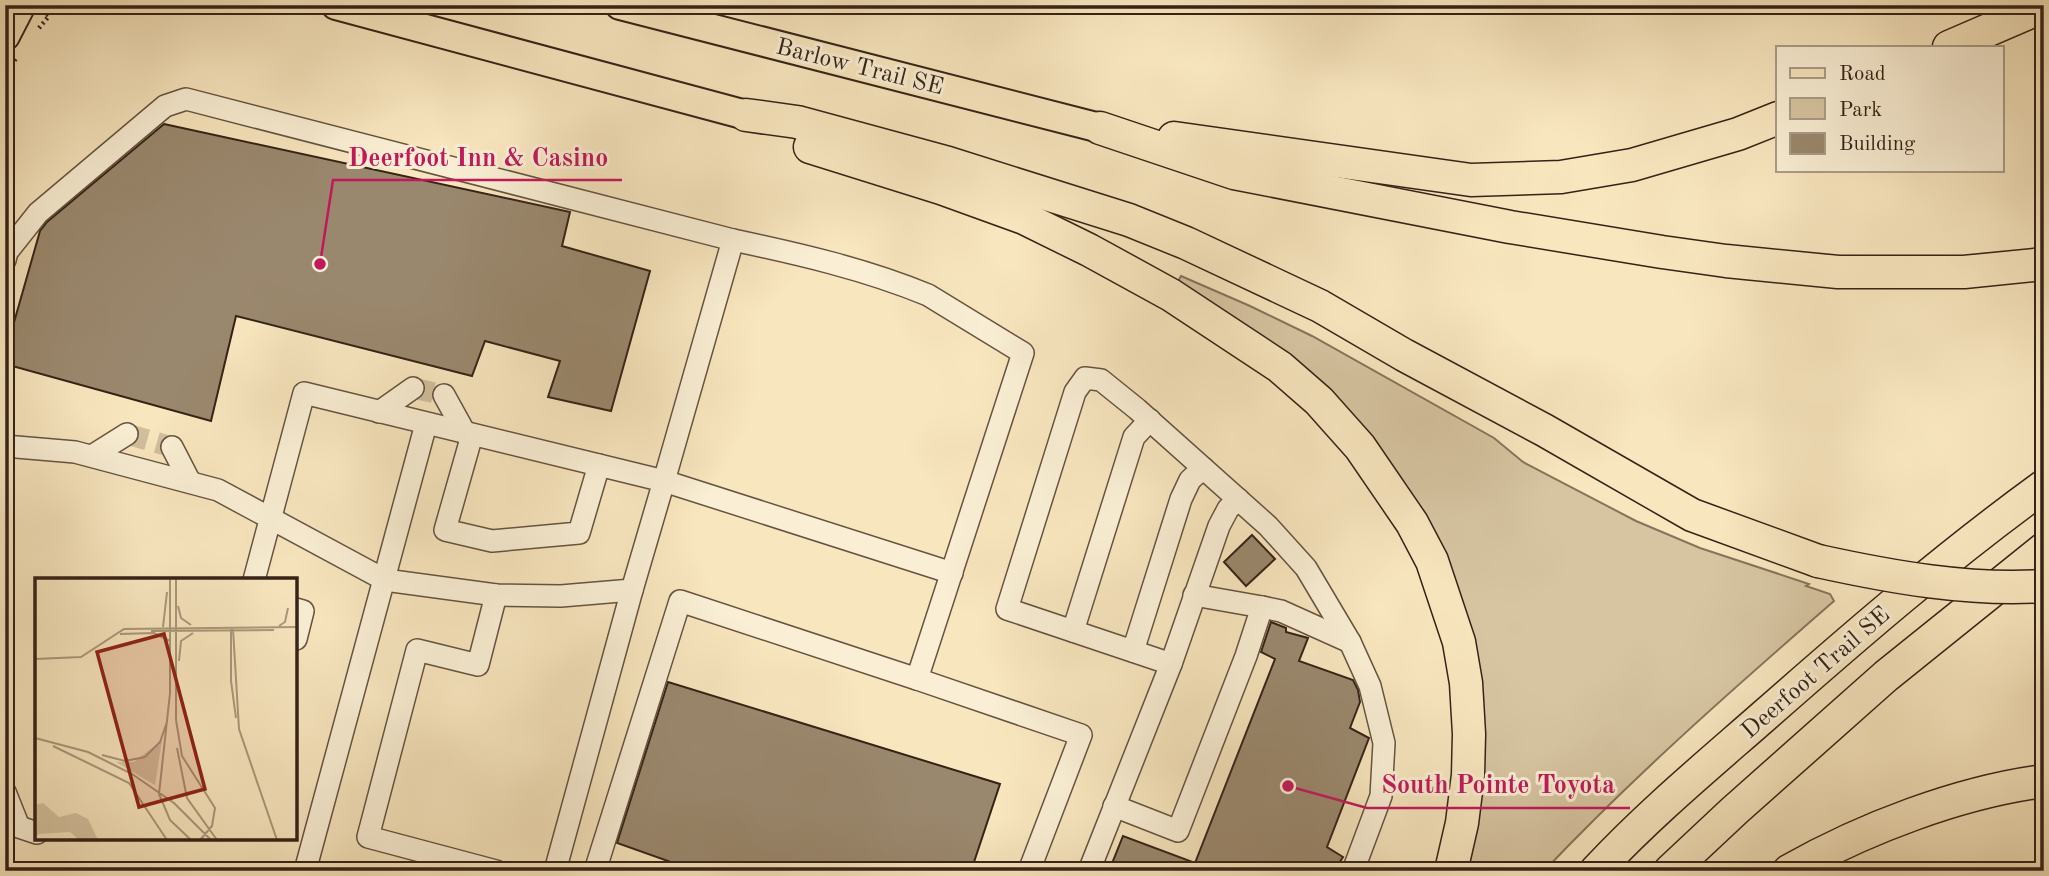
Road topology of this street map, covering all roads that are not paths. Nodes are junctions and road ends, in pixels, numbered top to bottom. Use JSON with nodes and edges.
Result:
{"nodes":[{"id":1,"x":22,"y":5,"type":"edge"},
{"id":2,"x":336,"y":5,"type":"edge"},
{"id":3,"x":620,"y":5,"type":"edge"},
{"id":4,"x":2044,"y":6,"type":"edge"},
{"id":5,"x":667,"y":12,"type":"edge"},
{"id":6,"x":5,"y":36,"type":"edge"},
{"id":7,"x":1951,"y":46,"type":"edge"},
{"id":8,"x":746,"y":115,"type":"junction"},
{"id":9,"x":1776,"y":119,"type":"edge"},
{"id":10,"x":1100,"y":128,"type":"junction"},
{"id":11,"x":733,"y":240,"type":"junction"},
{"id":12,"x":5,"y":260,"type":"edge"},
{"id":13,"x":2044,"y":264,"type":"edge"},
{"id":14,"x":413,"y":388,"type":"dead end"},
{"id":15,"x":444,"y":395,"type":"dead end"},
{"id":16,"x":379,"y":412,"type":"junction"},
{"id":17,"x":1150,"y":420,"type":"junction"},
{"id":18,"x":426,"y":424,"type":"junction"},
{"id":19,"x":127,"y":434,"type":"dead end"},
{"id":20,"x":468,"y":434,"type":"junction"},
{"id":21,"x":5,"y":446,"type":"edge"},
{"id":22,"x":172,"y":447,"type":"dead end"},
{"id":23,"x":92,"y":456,"type":"junction"},
{"id":24,"x":599,"y":465,"type":"junction"},
{"id":25,"x":1203,"y":468,"type":"junction"},
{"id":26,"x":664,"y":481,"type":"junction"},
{"id":27,"x":190,"y":482,"type":"junction"},
{"id":28,"x":2044,"y":486,"type":"edge"},
{"id":29,"x":1238,"y":499,"type":"junction"},
{"id":30,"x":271,"y":518,"type":"junction"},
{"id":31,"x":2044,"y":549,"type":"edge"},
{"id":32,"x":951,"y":573,"type":"junction"},
{"id":33,"x":255,"y":578,"type":"edge"},
{"id":34,"x":385,"y":580,"type":"junction"},
{"id":35,"x":2044,"y":586,"type":"edge"},
{"id":36,"x":632,"y":590,"type":"junction"},
{"id":37,"x":496,"y":595,"type":"junction"},
{"id":38,"x":1194,"y":595,"type":"junction"},
{"id":39,"x":1262,"y":607,"type":"junction"},
{"id":40,"x":298,"y":610,"type":"edge"},
{"id":41,"x":298,"y":631,"type":"edge"},
{"id":42,"x":1073,"y":631,"type":"junction"},
{"id":43,"x":1350,"y":642,"type":"junction"},
{"id":44,"x":1133,"y":651,"type":"junction"},
{"id":45,"x":1171,"y":664,"type":"junction"},
{"id":46,"x":917,"y":679,"type":"junction"},
{"id":47,"x":2044,"y":781,"type":"edge"},
{"id":48,"x":5,"y":792,"type":"edge"},
{"id":49,"x":1114,"y":806,"type":"junction"},
{"id":50,"x":35,"y":832,"type":"edge"},
{"id":51,"x":304,"y":871,"type":"edge"},
{"id":52,"x":496,"y":871,"type":"edge"},
{"id":53,"x":555,"y":871,"type":"edge"},
{"id":54,"x":595,"y":871,"type":"edge"},
{"id":55,"x":1029,"y":871,"type":"edge"},
{"id":56,"x":1089,"y":871,"type":"edge"},
{"id":57,"x":1353,"y":871,"type":"edge"},
{"id":58,"x":1451,"y":871,"type":"edge"},
{"id":59,"x":1596,"y":871,"type":"edge"},
{"id":60,"x":1670,"y":871,"type":"edge"},
{"id":61,"x":1788,"y":871,"type":"edge"}],
"edges":[{"from":1,"to":6,"type":"main road"},
{"from":2,"to":8,"type":"main road"},
{"from":3,"to":5,"type":"main road","name":"Barlow Trail SE"},
{"from":4,"to":7,"type":"highway"},
{"from":5,"to":10,"type":"main road","name":"Barlow Trail SE"},
{"from":8,"to":35,"type":"highway","bridge":true},
{"from":8,"to":58,"type":"highway"},
{"from":9,"to":10,"type":"highway"},
{"from":10,"to":13,"type":"highway"},
{"from":11,"to":12,"type":"lane"},
{"from":11,"to":26,"type":"lane"},
{"from":11,"to":32,"type":"lane"},
{"from":14,"to":16,"type":"lane"},
{"from":15,"to":20,"type":"lane"},
{"from":16,"to":18,"type":"lane"},
{"from":16,"to":30,"type":"lane"},
{"from":17,"to":25,"type":"lane"},
{"from":17,"to":42,"type":"lane"},
{"from":17,"to":42,"type":"lane"},
{"from":18,"to":20,"type":"lane"},
{"from":18,"to":34,"type":"lane"},
{"from":19,"to":23,"type":"lane"},
{"from":20,"to":24,"type":"lane"},
{"from":20,"to":24,"type":"lane"},
{"from":21,"to":23,"type":"lane"},
{"from":22,"to":27,"type":"lane"},
{"from":23,"to":27,"type":"lane"},
{"from":24,"to":26,"type":"lane"},
{"from":25,"to":29,"type":"lane"},
{"from":25,"to":44,"type":"lane"},
{"from":26,"to":32,"type":"lane"},
{"from":26,"to":36,"type":"lane"},
{"from":27,"to":30,"type":"lane"},
{"from":28,"to":59,"type":"highway","name":"Deerfoot Trail SE"},
{"from":29,"to":38,"type":"lane"},
{"from":29,"to":43,"type":"lane"},
{"from":30,"to":33,"type":"lane"},
{"from":30,"to":34,"type":"lane"},
{"from":31,"to":60,"type":"highway","name":"Deerfoot Trail SE"},
{"from":32,"to":46,"type":"lane"},
{"from":34,"to":37,"type":"lane"},
{"from":34,"to":51,"type":"lane"},
{"from":36,"to":37,"type":"lane"},
{"from":36,"to":53,"type":"lane"},
{"from":37,"to":52,"type":"lane"},
{"from":38,"to":39,"type":"lane"},
{"from":38,"to":45,"type":"lane"},
{"from":39,"to":43,"type":"lane"},
{"from":39,"to":49,"type":"lane"},
{"from":40,"to":41,"type":"lane"},
{"from":42,"to":44,"type":"lane"},
{"from":43,"to":57,"type":"lane"},
{"from":44,"to":45,"type":"lane"},
{"from":45,"to":49,"type":"lane"},
{"from":46,"to":54,"type":"lane"},
{"from":46,"to":55,"type":"lane"},
{"from":47,"to":61,"type":"highway"},
{"from":48,"to":50,"type":"lane"},
{"from":49,"to":56,"type":"lane"}]}
